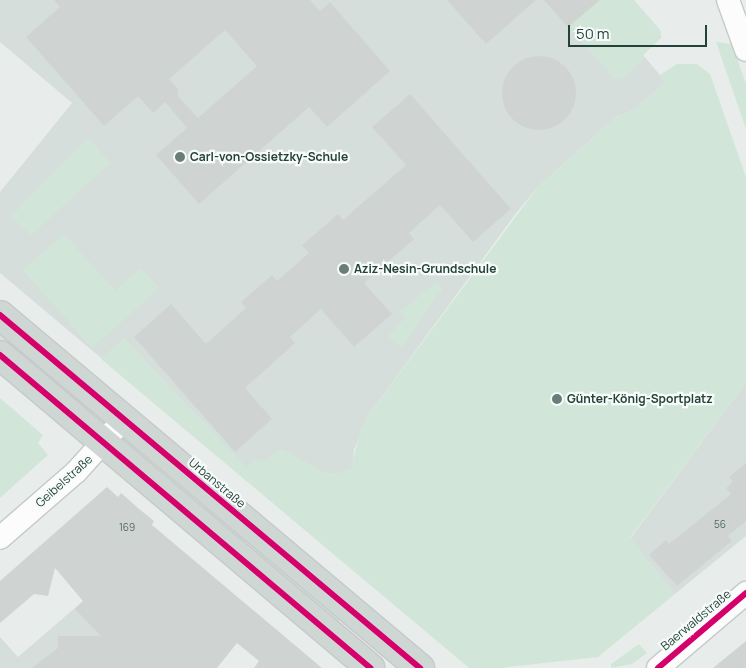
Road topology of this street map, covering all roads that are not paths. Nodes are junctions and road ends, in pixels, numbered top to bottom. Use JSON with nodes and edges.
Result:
{"nodes":[{"id":1,"x":728,"y":0,"type":"edge"},
{"id":2,"x":746,"y":50,"type":"edge"},
{"id":3,"x":0,"y":315,"type":"edge"},
{"id":4,"x":0,"y":355,"type":"edge"},
{"id":5,"x":124,"y":419,"type":"junction"},
{"id":6,"x":105,"y":443,"type":"junction"},
{"id":7,"x":0,"y":538,"type":"edge"},
{"id":8,"x":746,"y":593,"type":"edge"},
{"id":9,"x":657,"y":667,"type":"edge"},
{"id":10,"x":371,"y":668,"type":"edge"},
{"id":11,"x":420,"y":668,"type":"edge"}],
"edges":[{"from":1,"to":2,"type":"street"},
{"from":3,"to":5,"type":"main road","name":"Urbanstraße"},
{"from":4,"to":6,"type":"main road"},
{"from":5,"to":6,"type":"street","name":"Geibelstraße"},
{"from":5,"to":11,"type":"main road","name":"Urbanstraße"},
{"from":6,"to":7,"type":"street","name":"Geibelstraße"},
{"from":6,"to":10,"type":"main road"},
{"from":8,"to":9,"type":"street","name":"Baerwaldstraße"}]}
